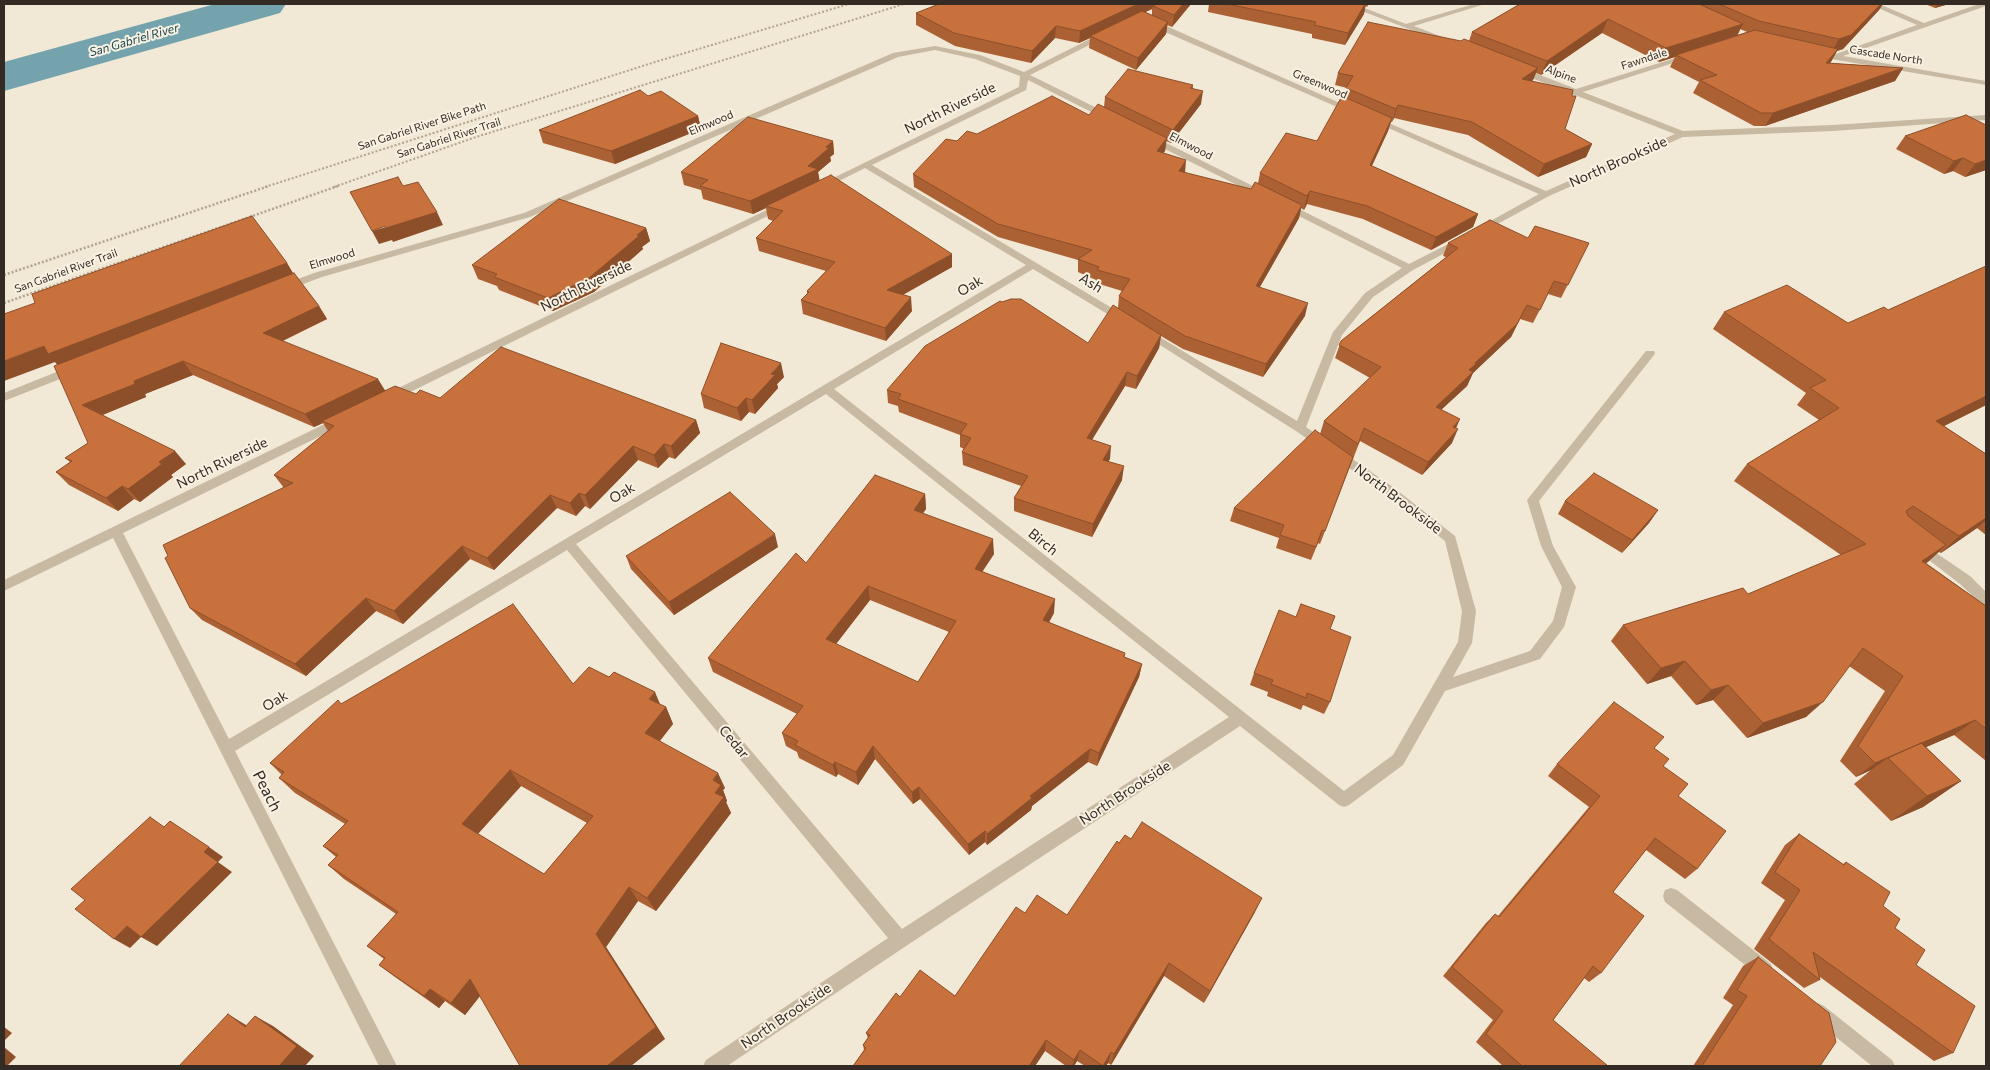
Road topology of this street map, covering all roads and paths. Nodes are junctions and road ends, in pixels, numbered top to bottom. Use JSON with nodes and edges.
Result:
{"nodes":[{"id":1,"x":849,"y":4,"type":"edge"},
{"id":2,"x":904,"y":4,"type":"edge"},
{"id":3,"x":1348,"y":4,"type":"edge"},
{"id":4,"x":1481,"y":4,"type":"edge"},
{"id":5,"x":1873,"y":4,"type":"edge"},
{"id":6,"x":1985,"y":4,"type":"edge"},
{"id":7,"x":1155,"y":11,"type":"dead end"},
{"id":8,"x":1924,"y":25,"type":"junction"},
{"id":9,"x":1407,"y":26,"type":"junction"},
{"id":10,"x":1113,"y":31,"type":"edge"},
{"id":11,"x":1452,"y":44,"type":"edge"},
{"id":12,"x":1804,"y":51,"type":"edge"},
{"id":13,"x":1700,"y":53,"type":"edge"},
{"id":14,"x":1832,"y":58,"type":"junction"},
{"id":15,"x":1514,"y":68,"type":"edge"},
{"id":16,"x":1024,"y":75,"type":"junction"},
{"id":17,"x":1986,"y":83,"type":"edge"},
{"id":18,"x":1576,"y":92,"type":"junction"},
{"id":19,"x":1986,"y":118,"type":"edge"},
{"id":20,"x":1120,"y":123,"type":"edge"},
{"id":21,"x":1138,"y":132,"type":"edge"},
{"id":22,"x":1682,"y":134,"type":"junction"},
{"id":23,"x":866,"y":165,"type":"junction"},
{"id":24,"x":812,"y":191,"type":"edge"},
{"id":25,"x":1546,"y":194,"type":"junction"},
{"id":26,"x":794,"y":200,"type":"edge"},
{"id":27,"x":1034,"y":264,"type":"junction"},
{"id":28,"x":1409,"y":268,"type":"junction"},
{"id":29,"x":4,"y":275,"type":"edge"},
{"id":30,"x":281,"y":289,"type":"edge"},
{"id":31,"x":4,"y":302,"type":"edge"},
{"id":32,"x":1650,"y":353,"type":"dead end"},
{"id":33,"x":87,"y":364,"type":"edge"},
{"id":34,"x":827,"y":390,"type":"junction"},
{"id":35,"x":4,"y":397,"type":"edge"},
{"id":36,"x":383,"y":400,"type":"edge"},
{"id":37,"x":348,"y":418,"type":"edge"},
{"id":38,"x":1300,"y":428,"type":"junction"},
{"id":39,"x":116,"y":531,"type":"junction"},
{"id":40,"x":1912,"y":540,"type":"edge"},
{"id":41,"x":568,"y":543,"type":"junction"},
{"id":42,"x":4,"y":586,"type":"edge"},
{"id":43,"x":1986,"y":600,"type":"edge"},
{"id":44,"x":1440,"y":687,"type":"junction"},
{"id":45,"x":1240,"y":718,"type":"junction"},
{"id":46,"x":226,"y":748,"type":"junction"},
{"id":47,"x":1671,"y":896,"type":"dead end"},
{"id":48,"x":900,"y":940,"type":"junction"},
{"id":49,"x":1779,"y":981,"type":"edge"},
{"id":50,"x":1802,"y":999,"type":"edge"},
{"id":51,"x":388,"y":1066,"type":"edge"},
{"id":52,"x":712,"y":1066,"type":"edge"},
{"id":53,"x":1886,"y":1066,"type":"edge"}],
"edges":[{"from":1,"to":29,"type":"path","name":"San Gabriel River Bike Path"},
{"from":2,"to":31,"type":"path","name":"San Gabriel River Trail"},
{"from":3,"to":9,"type":"street"},
{"from":4,"to":9,"type":"street"},
{"from":5,"to":8,"type":"street"},
{"from":6,"to":8,"type":"street"},
{"from":7,"to":25,"type":"street","name":"Greenwood"},
{"from":8,"to":14,"type":"street"},
{"from":9,"to":11,"type":"street"},
{"from":10,"to":16,"type":"street"},
{"from":12,"to":14,"type":"street","name":"Cascade North"},
{"from":13,"to":18,"type":"street","name":"Fawndale"},
{"from":14,"to":17,"type":"street","name":"Cascade North"},
{"from":15,"to":18,"type":"street","name":"Alpine"},
{"from":16,"to":20,"type":"street","name":"Elmwood"},
{"from":16,"to":23,"type":"street","name":"North Riverside"},
{"from":16,"to":30,"type":"street","name":"Elmwood"},
{"from":18,"to":22,"type":"street","name":"Alpine"},
{"from":19,"to":22,"type":"street","name":"North Brookside"},
{"from":21,"to":28,"type":"street","name":"Elmwood"},
{"from":22,"to":25,"type":"street","name":"North Brookside"},
{"from":23,"to":24,"type":"street","name":"North Riverside"},
{"from":23,"to":27,"type":"street","name":"Ash"},
{"from":25,"to":28,"type":"street","name":"North Brookside"},
{"from":26,"to":36,"type":"street","name":"North Riverside"},
{"from":27,"to":34,"type":"street","name":"Oak"},
{"from":27,"to":38,"type":"street","name":"Ash"},
{"from":28,"to":38,"type":"street","name":"North Brookside"},
{"from":32,"to":44,"type":"street"},
{"from":33,"to":35,"type":"street"},
{"from":34,"to":41,"type":"street","name":"Oak"},
{"from":34,"to":45,"type":"street","name":"Birch"},
{"from":37,"to":39,"type":"street","name":"North Riverside"},
{"from":38,"to":44,"type":"street","name":"North Brookside"},
{"from":39,"to":42,"type":"street","name":"North Riverside"},
{"from":39,"to":46,"type":"street","name":"Peach"},
{"from":40,"to":43,"type":"street"},
{"from":41,"to":46,"type":"street","name":"Oak"},
{"from":41,"to":48,"type":"street","name":"Cedar"},
{"from":44,"to":45,"type":"street","name":"North Brookside"},
{"from":45,"to":48,"type":"street","name":"North Brookside"},
{"from":46,"to":51,"type":"street","name":"Peach"},
{"from":47,"to":49,"type":"street"},
{"from":48,"to":52,"type":"street","name":"North Brookside"},
{"from":50,"to":53,"type":"street"}]}
